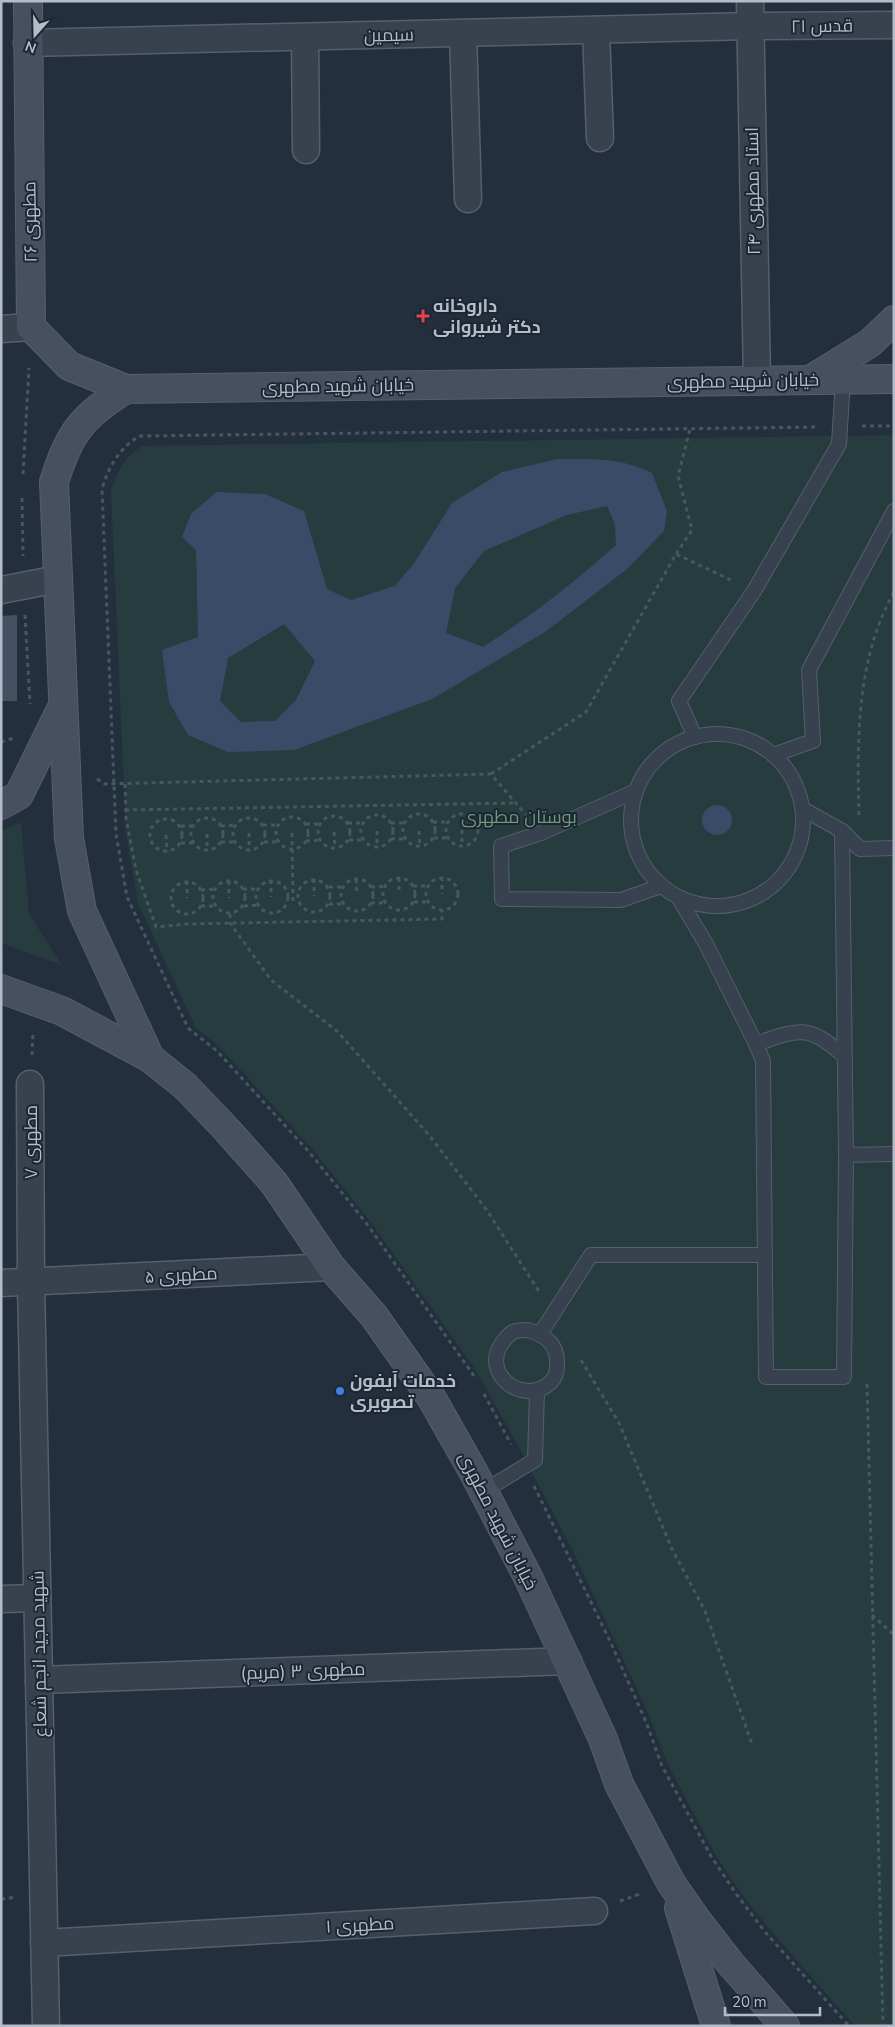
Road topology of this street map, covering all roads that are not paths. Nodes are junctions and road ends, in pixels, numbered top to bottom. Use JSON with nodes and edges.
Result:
{"nodes":[{"id":1,"x":28,"y":1,"type":"edge"},
{"id":2,"x":750,"y":14,"type":"edge"},
{"id":3,"x":894,"y":25,"type":"edge"},
{"id":4,"x":596,"y":30,"type":"junction"},
{"id":5,"x":462,"y":33,"type":"junction"},
{"id":6,"x":305,"y":37,"type":"junction"},
{"id":7,"x":27,"y":44,"type":"junction"},
{"id":8,"x":600,"y":138,"type":"dead end"},
{"id":9,"x":306,"y":150,"type":"dead end"},
{"id":10,"x":468,"y":199,"type":"dead end"},
{"id":11,"x":894,"y":320,"type":"edge"},
{"id":12,"x":31,"y":327,"type":"junction"},
{"id":13,"x":1,"y":329,"type":"edge"},
{"id":14,"x":843,"y":379,"type":"junction"},
{"id":15,"x":894,"y":379,"type":"edge"},
{"id":16,"x":757,"y":380,"type":"junction"},
{"id":17,"x":810,"y":380,"type":"junction"},
{"id":18,"x":126,"y":389,"type":"junction"},
{"id":19,"x":894,"y":511,"type":"edge"},
{"id":20,"x":58,"y":579,"type":"junction"},
{"id":21,"x":1,"y":590,"type":"edge"},
{"id":22,"x":64,"y":704,"type":"junction"},
{"id":23,"x":695,"y":737,"type":"junction"},
{"id":24,"x":774,"y":755,"type":"junction"},
{"id":25,"x":636,"y":791,"type":"junction"},
{"id":26,"x":1,"y":805,"type":"edge"},
{"id":27,"x":803,"y":809,"type":"junction"},
{"id":28,"x":842,"y":831,"type":"junction"},
{"id":29,"x":894,"y":848,"type":"edge"},
{"id":30,"x":661,"y":886,"type":"junction"},
{"id":31,"x":678,"y":897,"type":"junction"},
{"id":32,"x":1,"y":988,"type":"edge"},
{"id":33,"x":756,"y":1044,"type":"junction"},
{"id":34,"x":843,"y":1055,"type":"junction"},
{"id":35,"x":150,"y":1058,"type":"junction"},
{"id":36,"x":30,"y":1084,"type":"road end"},
{"id":37,"x":894,"y":1154,"type":"edge"},
{"id":38,"x":846,"y":1155,"type":"junction"},
{"id":39,"x":766,"y":1255,"type":"junction"},
{"id":40,"x":331,"y":1267,"type":"junction"},
{"id":41,"x":32,"y":1282,"type":"junction"},
{"id":42,"x":1,"y":1283,"type":"edge"},
{"id":43,"x":540,"y":1334,"type":"junction"},
{"id":44,"x":537,"y":1390,"type":"junction"},
{"id":45,"x":484,"y":1491,"type":"junction"},
{"id":46,"x":37,"y":1598,"type":"junction"},
{"id":47,"x":1,"y":1599,"type":"edge"},
{"id":48,"x":568,"y":1662,"type":"junction"},
{"id":49,"x":39,"y":1680,"type":"junction"},
{"id":50,"x":672,"y":1883,"type":"junction"},
{"id":51,"x":594,"y":1911,"type":"road end"},
{"id":52,"x":44,"y":1943,"type":"junction"},
{"id":53,"x":46,"y":2026,"type":"edge"},
{"id":54,"x":716,"y":2026,"type":"edge"},
{"id":55,"x":785,"y":2026,"type":"edge"}],
"edges":[{"from":1,"to":7,"type":"main road","name":"مطهری ۲۶"},
{"from":2,"to":3,"type":"street","name":"قدس ۲۱"},
{"from":2,"to":4,"type":"street","name":"سیمین"},
{"from":2,"to":16,"type":"street","name":"استاد مطهری ۲۴"},
{"from":4,"to":5,"type":"street","name":"سیمین"},
{"from":4,"to":8,"type":"street"},
{"from":5,"to":6,"type":"street","name":"سیمین"},
{"from":5,"to":10,"type":"street"},
{"from":6,"to":7,"type":"street","name":"سیمین"},
{"from":6,"to":9,"type":"street"},
{"from":7,"to":12,"type":"main road","name":"مطهری ۲۶"},
{"from":11,"to":17,"type":"main road"},
{"from":12,"to":13,"type":"street"},
{"from":12,"to":18,"type":"main road"},
{"from":14,"to":15,"type":"main road","name":"خیابان شهید مطهری"},
{"from":14,"to":17,"type":"main road","name":"خیابان شهید مطهری"},
{"from":14,"to":23,"type":"lane"},
{"from":16,"to":17,"type":"main road","name":"خیابان شهید مطهری"},
{"from":16,"to":18,"type":"main road","name":"خیابان شهید مطهری"},
{"from":18,"to":20,"type":"main road","name":"خیابان شهید مطهری"},
{"from":19,"to":24,"type":"lane"},
{"from":20,"to":21,"type":"street"},
{"from":20,"to":22,"type":"main road","name":"خیابان شهید مطهری"},
{"from":22,"to":26,"type":"main road","name":"خیابان شهید مطهری"},
{"from":22,"to":35,"type":"main road","name":"خیابان شهید مطهری"},
{"from":23,"to":24,"type":"lane"},
{"from":23,"to":25,"type":"lane"},
{"from":24,"to":27,"type":"lane"},
{"from":25,"to":30,"type":"lane"},
{"from":25,"to":30,"type":"lane"},
{"from":27,"to":28,"type":"lane"},
{"from":27,"to":31,"type":"lane"},
{"from":28,"to":29,"type":"lane"},
{"from":28,"to":34,"type":"lane"},
{"from":30,"to":31,"type":"lane"},
{"from":31,"to":33,"type":"lane"},
{"from":32,"to":35,"type":"main road","name":"خیابان شهید مطهری"},
{"from":33,"to":34,"type":"lane"},
{"from":33,"to":39,"type":"lane"},
{"from":34,"to":38,"type":"lane"},
{"from":35,"to":40,"type":"main road","name":"خیابان شهید مطهری"},
{"from":36,"to":41,"type":"street","name":"مطهری ۷"},
{"from":37,"to":38,"type":"lane"},
{"from":38,"to":39,"type":"lane"},
{"from":39,"to":43,"type":"lane"},
{"from":40,"to":41,"type":"street","name":"مطهری ۵"},
{"from":40,"to":45,"type":"main road","name":"خیابان شهید مطهری"},
{"from":41,"to":42,"type":"street","name":"مطهری ۵"},
{"from":41,"to":46,"type":"street","name":"شهید مجید انجم شعاع"},
{"from":43,"to":44,"type":"lane"},
{"from":43,"to":44,"type":"lane"},
{"from":44,"to":45,"type":"lane"},
{"from":45,"to":48,"type":"main road","name":"خیابان شهید مطهری"},
{"from":46,"to":47,"type":"street"},
{"from":46,"to":49,"type":"street","name":"شهید مجید انجم شعاع"},
{"from":48,"to":49,"type":"street","name":"مطهری ۳ (مریم)"},
{"from":48,"to":50,"type":"main road","name":"خیابان شهید مطهری"},
{"from":49,"to":52,"type":"street","name":"شهید مجید انجم شعاع"},
{"from":50,"to":54,"type":"main road"},
{"from":50,"to":55,"type":"main road","name":"خیابان شهید مطهری"},
{"from":51,"to":52,"type":"street","name":"مطهری ۱"},
{"from":52,"to":53,"type":"street","name":"شهید مجید انجم شعاع"}]}
